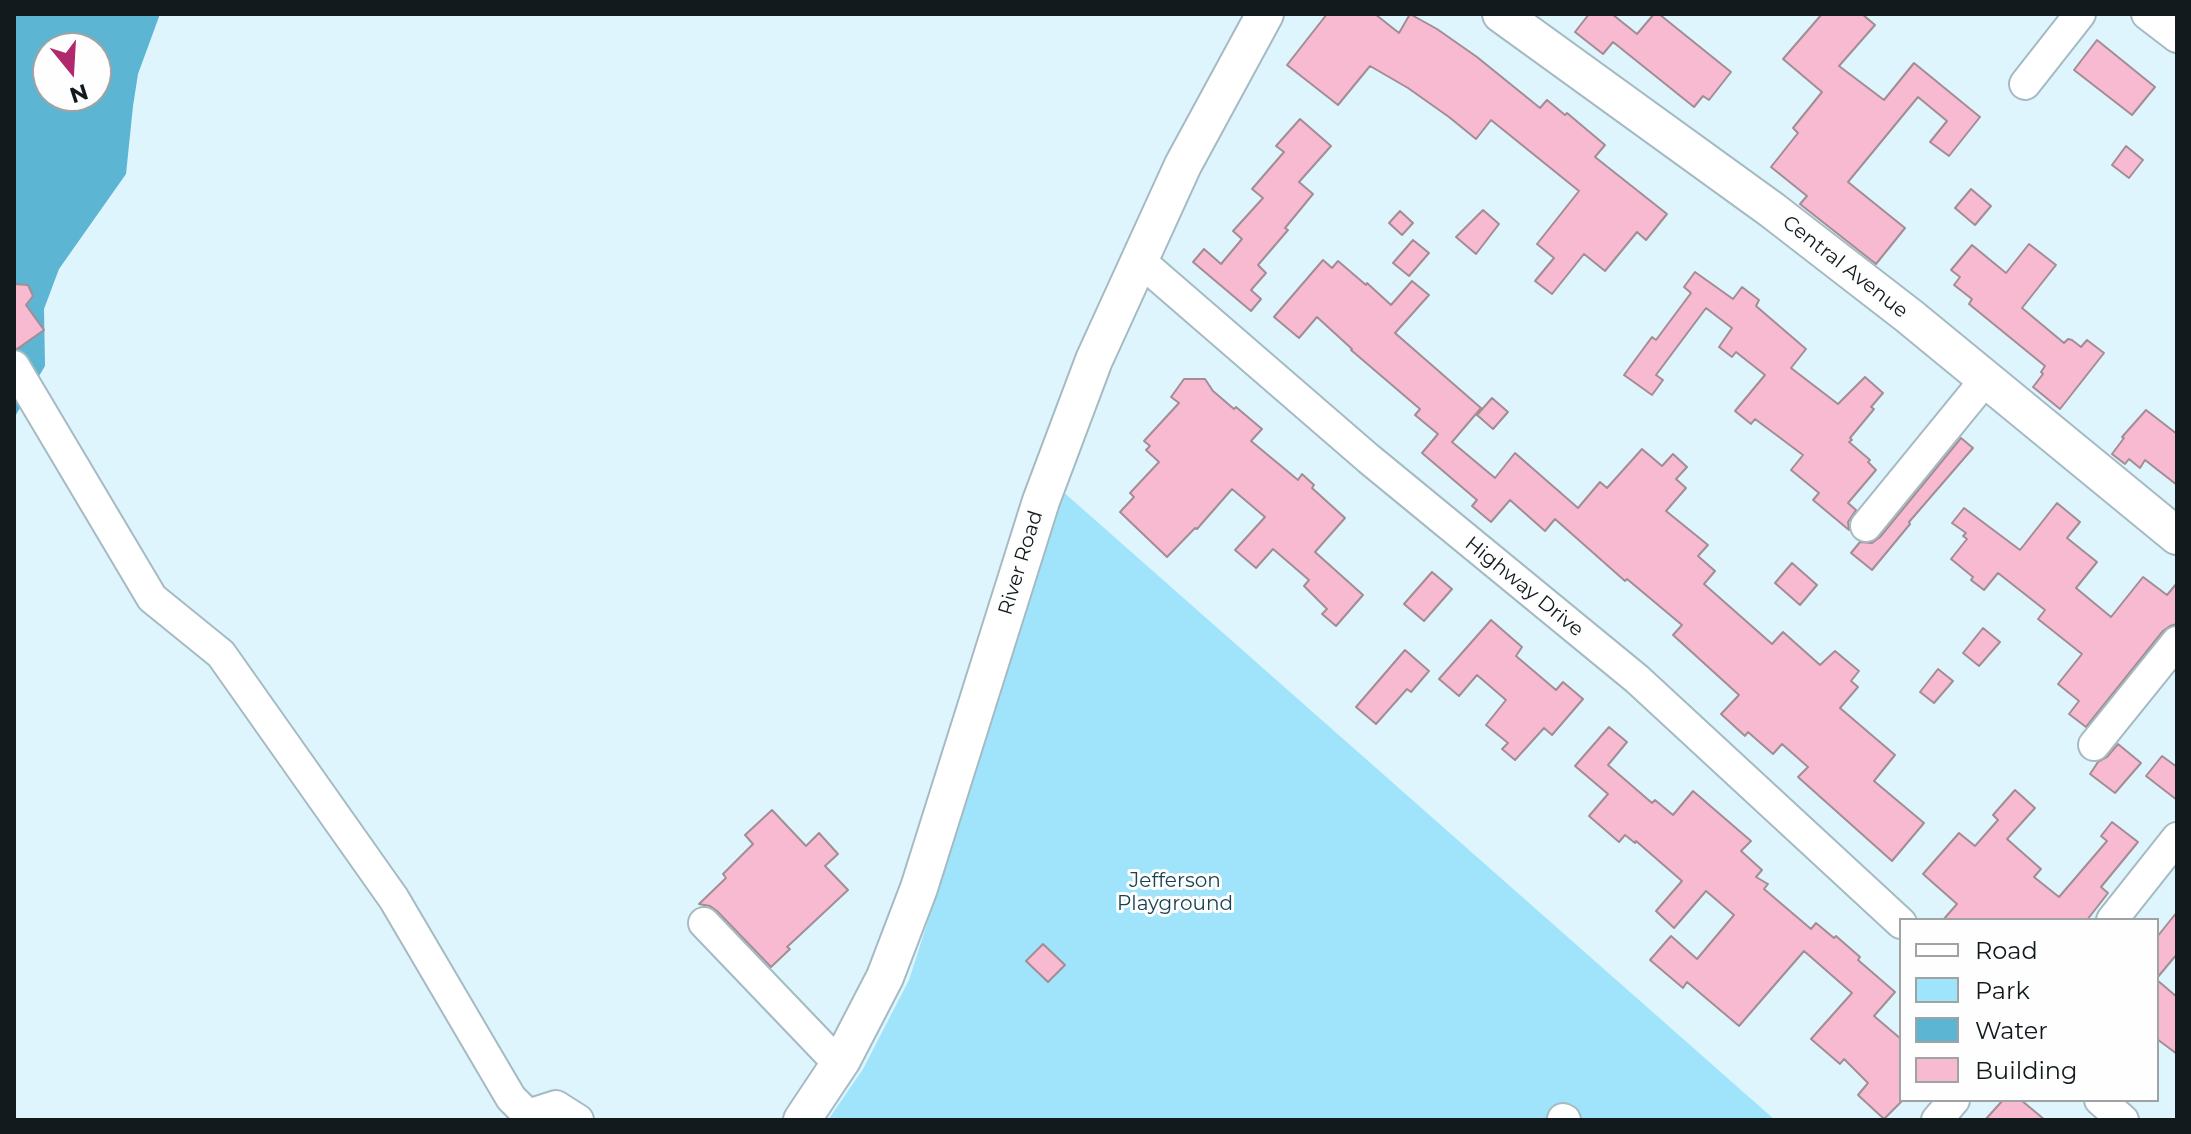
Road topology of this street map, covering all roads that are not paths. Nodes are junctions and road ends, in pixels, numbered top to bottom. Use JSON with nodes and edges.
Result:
{"nodes":[{"id":1,"x":1265,"y":14,"type":"edge"},
{"id":2,"x":1501,"y":14,"type":"edge"},
{"id":3,"x":2080,"y":14,"type":"edge"},
{"id":4,"x":2147,"y":14,"type":"edge"},
{"id":5,"x":2177,"y":37,"type":"edge"},
{"id":6,"x":2025,"y":84,"type":"dead end"},
{"id":7,"x":1139,"y":260,"type":"junction"},
{"id":8,"x":14,"y":366,"type":"edge"},
{"id":9,"x":1986,"y":379,"type":"junction"},
{"id":10,"x":1866,"y":526,"type":"dead end"},
{"id":11,"x":2177,"y":536,"type":"edge"},
{"id":12,"x":2177,"y":642,"type":"edge"},
{"id":13,"x":2094,"y":745,"type":"dead end"},
{"id":14,"x":2177,"y":838,"type":"edge"},
{"id":15,"x":2114,"y":918,"type":"edge"},
{"id":16,"x":1899,"y":921,"type":"edge"},
{"id":17,"x":704,"y":923,"type":"dead end"},
{"id":18,"x":839,"y":1064,"type":"junction"},
{"id":19,"x":1952,"y":1102,"type":"edge"},
{"id":20,"x":2102,"y":1102,"type":"edge"},
{"id":21,"x":578,"y":1120,"type":"edge"},
{"id":22,"x":802,"y":1120,"type":"edge"},
{"id":23,"x":1937,"y":1120,"type":"edge"},
{"id":24,"x":2123,"y":1120,"type":"edge"}],
"edges":[{"from":1,"to":7,"type":"main road","name":"River Road"},
{"from":2,"to":9,"type":"main road","name":"Central Avenue"},
{"from":3,"to":6,"type":"street"},
{"from":4,"to":5,"type":"street"},
{"from":7,"to":16,"type":"street","name":"Highway Drive"},
{"from":7,"to":18,"type":"main road","name":"River Road"},
{"from":8,"to":21,"type":"street"},
{"from":9,"to":10,"type":"street"},
{"from":9,"to":11,"type":"main road","name":"Central Avenue"},
{"from":12,"to":13,"type":"street"},
{"from":14,"to":15,"type":"street"},
{"from":17,"to":18,"type":"street"},
{"from":18,"to":22,"type":"main road","name":"River Road"},
{"from":19,"to":23,"type":"street"},
{"from":20,"to":24,"type":"street"}]}
